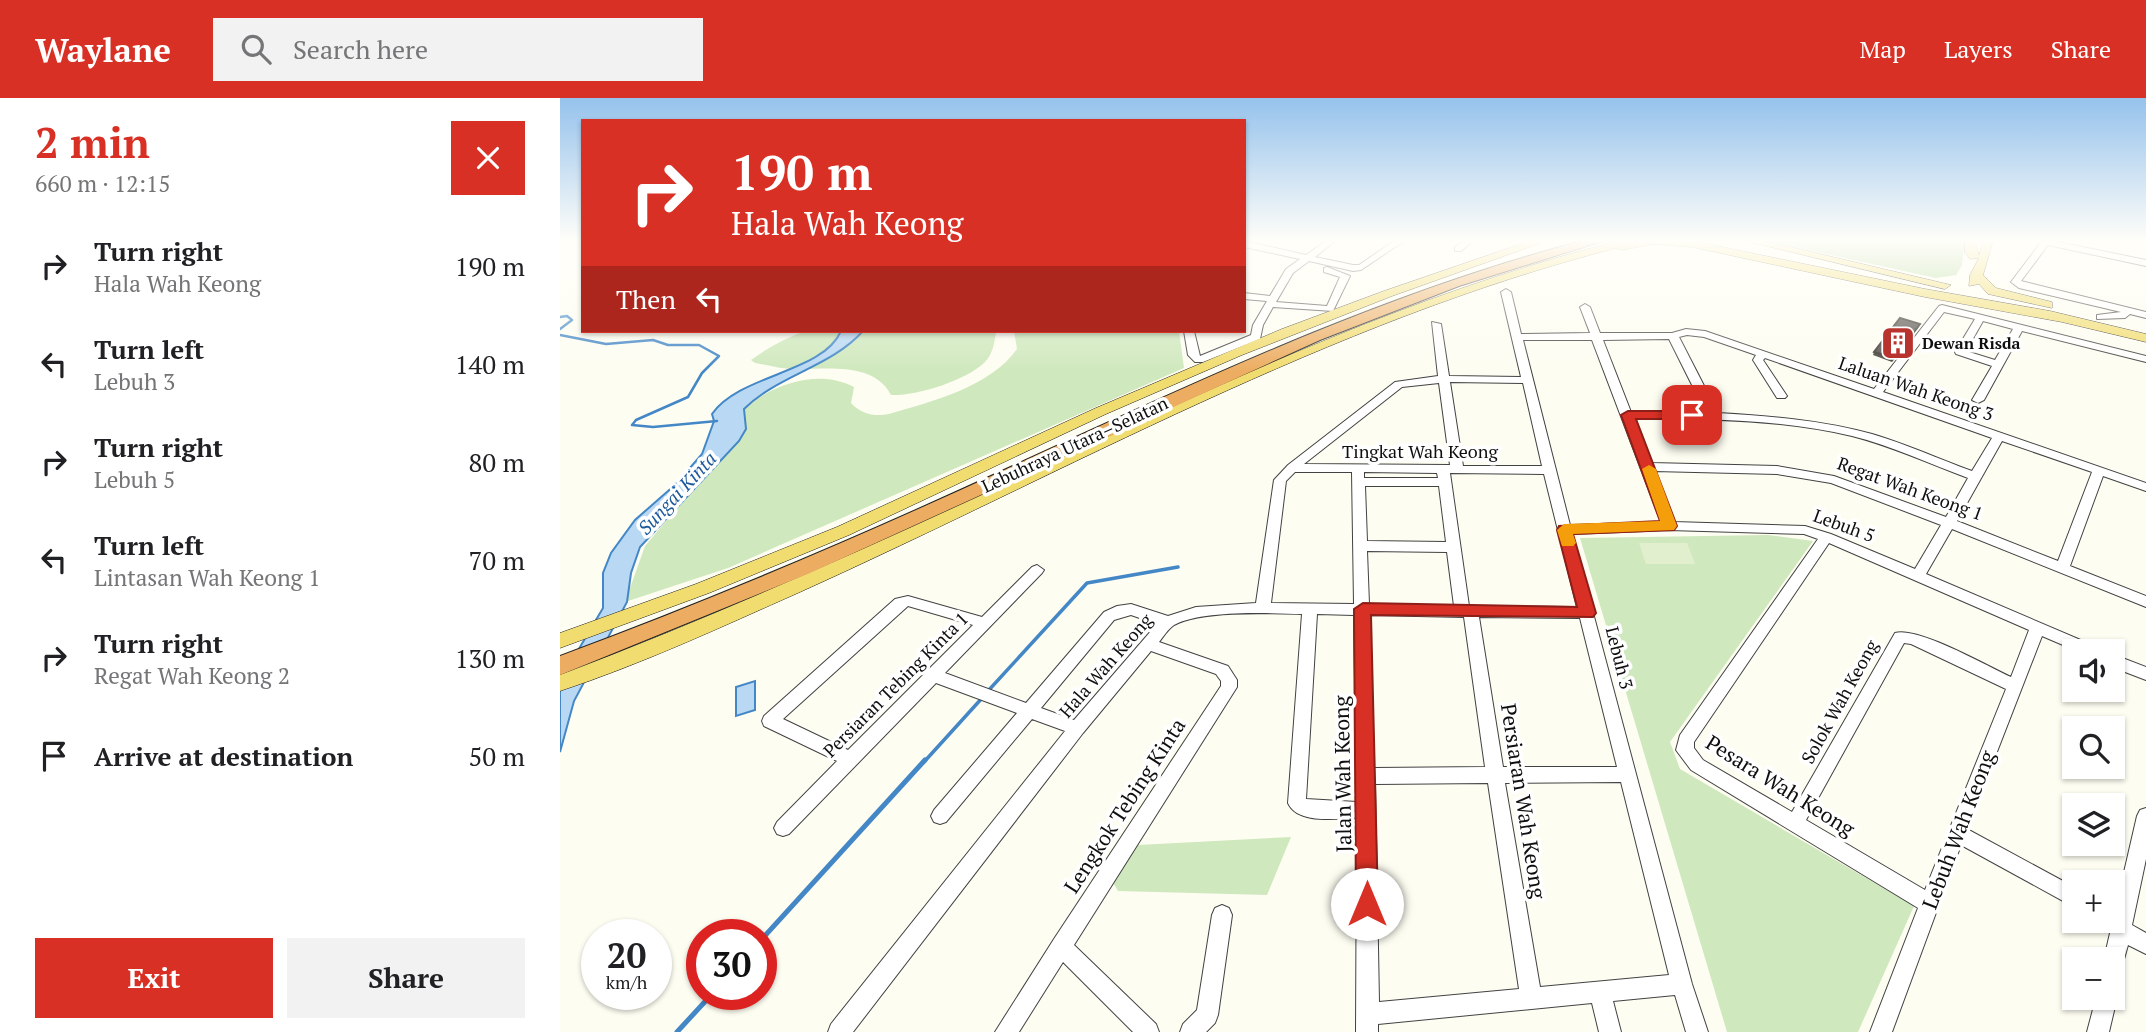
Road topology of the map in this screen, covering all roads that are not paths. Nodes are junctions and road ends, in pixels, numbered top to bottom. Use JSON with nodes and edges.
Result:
{"nodes":[{"id":1,"x":1281,"y":285,"type":"edge"},
{"id":2,"x":1341,"y":285,"type":"edge"},
{"id":3,"x":1414,"y":285,"type":"edge"},
{"id":4,"x":1442,"y":285,"type":"edge"},
{"id":5,"x":1454,"y":285,"type":"edge"},
{"id":6,"x":1486,"y":285,"type":"edge"},
{"id":7,"x":1891,"y":285,"type":"edge"},
{"id":8,"x":1916,"y":285,"type":"edge"},
{"id":9,"x":1942,"y":285,"type":"edge"},
{"id":10,"x":1972,"y":285,"type":"edge"},
{"id":11,"x":1984,"y":285,"type":"edge"},
{"id":12,"x":2022,"y":285,"type":"edge"},
{"id":13,"x":1931,"y":288,"type":"junction"},
{"id":14,"x":1506,"y":292,"type":"dead end"},
{"id":15,"x":1972,"y":292,"type":"junction"},
{"id":16,"x":1246,"y":296,"type":"edge"},
{"id":17,"x":1272,"y":301,"type":"junction"},
{"id":18,"x":1585,"y":307,"type":"dead end"},
{"id":19,"x":2130,"y":312,"type":"junction"},
{"id":20,"x":2146,"y":315,"type":"edge"},
{"id":21,"x":1981,"y":317,"type":"junction"},
{"id":22,"x":2100,"y":317,"type":"junction"},
{"id":23,"x":2061,"y":318,"type":"junction"},
{"id":24,"x":1436,"y":324,"type":"dead end"},
{"id":25,"x":2019,"y":327,"type":"junction"},
{"id":26,"x":2146,"y":331,"type":"edge"},
{"id":27,"x":1189,"y":333,"type":"edge"},
{"id":28,"x":1598,"y":336,"type":"junction"},
{"id":29,"x":1673,"y":336,"type":"junction"},
{"id":30,"x":1517,"y":337,"type":"junction"},
{"id":31,"x":1763,"y":354,"type":"junction"},
{"id":32,"x":2146,"y":359,"type":"edge"},
{"id":33,"x":1997,"y":365,"type":"junction"},
{"id":34,"x":1444,"y":379,"type":"junction"},
{"id":35,"x":1527,"y":380,"type":"junction"},
{"id":36,"x":1876,"y":393,"type":"junction"},
{"id":37,"x":1781,"y":396,"type":"dead end"},
{"id":38,"x":1978,"y":400,"type":"dead end"},
{"id":39,"x":1628,"y":415,"type":"junction"},
{"id":40,"x":1713,"y":415,"type":"junction"},
{"id":41,"x":1999,"y":436,"type":"junction"},
{"id":42,"x":1648,"y":467,"type":"junction"},
{"id":43,"x":1292,"y":468,"type":"junction"},
{"id":44,"x":1457,"y":470,"type":"junction"},
{"id":45,"x":1548,"y":470,"type":"junction"},
{"id":46,"x":2099,"y":470,"type":"junction"},
{"id":47,"x":1358,"y":476,"type":"junction"},
{"id":48,"x":1443,"y":476,"type":"junction"},
{"id":49,"x":1976,"y":477,"type":"junction"},
{"id":50,"x":2146,"y":487,"type":"edge"},
{"id":51,"x":1949,"y":523,"type":"junction"},
{"id":52,"x":1669,"y":526,"type":"junction"},
{"id":53,"x":1564,"y":530,"type":"junction"},
{"id":54,"x":1826,"y":537,"type":"junction"},
{"id":55,"x":1360,"y":546,"type":"junction"},
{"id":56,"x":1452,"y":547,"type":"junction"},
{"id":57,"x":2063,"y":569,"type":"junction"},
{"id":58,"x":1037,"y":570,"type":"dead end"},
{"id":59,"x":1918,"y":576,"type":"junction"},
{"id":60,"x":2146,"y":602,"type":"edge"},
{"id":61,"x":1263,"y":608,"type":"junction"},
{"id":62,"x":1310,"y":608,"type":"junction"},
{"id":63,"x":1363,"y":609,"type":"junction"},
{"id":64,"x":1467,"y":611,"type":"junction"},
{"id":65,"x":1587,"y":613,"type":"junction"},
{"id":66,"x":661,"y":618,"type":"junction"},
{"id":67,"x":1167,"y":622,"type":"junction"},
{"id":68,"x":984,"y":623,"type":"junction"},
{"id":69,"x":2038,"y":628,"type":"junction"},
{"id":70,"x":2064,"y":639,"type":"edge"},
{"id":71,"x":560,"y":641,"type":"edge"},
{"id":72,"x":1148,"y":644,"type":"junction"},
{"id":73,"x":560,"y":655,"type":"edge"},
{"id":74,"x":2125,"y":665,"type":"edge"},
{"id":75,"x":560,"y":666,"type":"edge"},
{"id":76,"x":2146,"y":674,"type":"edge"},
{"id":77,"x":932,"y":675,"type":"junction"},
{"id":78,"x":560,"y":683,"type":"edge"},
{"id":79,"x":2015,"y":686,"type":"junction"},
{"id":80,"x":1030,"y":711,"type":"junction"},
{"id":81,"x":1077,"y":728,"type":"junction"},
{"id":82,"x":850,"y":759,"type":"junction"},
{"id":83,"x":1628,"y":774,"type":"junction"},
{"id":84,"x":1495,"y":775,"type":"junction"},
{"id":85,"x":1366,"y":776,"type":"junction"},
{"id":86,"x":1367,"y":810,"type":"junction"},
{"id":87,"x":940,"y":816,"type":"dead end"},
{"id":88,"x":2146,"y":816,"type":"edge"},
{"id":89,"x":1795,"y":823,"type":"junction"},
{"id":90,"x":783,"y":828,"type":"dead end"},
{"id":91,"x":1956,"y":833,"type":"junction"},
{"id":92,"x":2062,"y":891,"type":"edge"},
{"id":93,"x":2125,"y":901,"type":"edge"},
{"id":94,"x":1930,"y":904,"type":"junction"},
{"id":95,"x":1222,"y":915,"type":"dead end"},
{"id":96,"x":2125,"y":929,"type":"edge"},
{"id":97,"x":2146,"y":944,"type":"edge"},
{"id":98,"x":1061,"y":946,"type":"junction"},
{"id":99,"x":1682,"y":984,"type":"junction"},
{"id":100,"x":1600,"y":991,"type":"junction"},
{"id":101,"x":1531,"y":997,"type":"junction"},
{"id":102,"x":2103,"y":1010,"type":"edge"},
{"id":103,"x":1367,"y":1023,"type":"edge"},
{"id":104,"x":839,"y":1032,"type":"edge"},
{"id":105,"x":1006,"y":1032,"type":"edge"},
{"id":106,"x":1148,"y":1032,"type":"edge"},
{"id":107,"x":1191,"y":1032,"type":"edge"},
{"id":108,"x":1610,"y":1032,"type":"edge"},
{"id":109,"x":1697,"y":1032,"type":"edge"},
{"id":110,"x":1881,"y":1032,"type":"edge"},
{"id":111,"x":2098,"y":1032,"type":"edge"}],
"edges":[{"from":1,"to":17,"type":"street"},
{"from":2,"to":17,"type":"street"},
{"from":3,"to":66,"type":"main road"},
{"from":4,"to":66,"type":"highway","name":"Lebuhraya Utara–Selatan"},
{"from":5,"to":66,"type":"highway","name":"Lebuhraya Utara–Selatan"},
{"from":6,"to":78,"type":"main road"},
{"from":7,"to":23,"type":"main road"},
{"from":8,"to":13,"type":"main road"},
{"from":9,"to":15,"type":"main road"},
{"from":10,"to":15,"type":"main road"},
{"from":11,"to":22,"type":"main road"},
{"from":12,"to":19,"type":"street"},
{"from":13,"to":15,"type":"main road"},
{"from":13,"to":23,"type":"main road"},
{"from":14,"to":30,"type":"street","name":"Lebuh 3"},
{"from":15,"to":26,"type":"main road"},
{"from":16,"to":17,"type":"street"},
{"from":17,"to":27,"type":"street"},
{"from":18,"to":28,"type":"street"},
{"from":19,"to":20,"type":"street"},
{"from":19,"to":22,"type":"street"},
{"from":19,"to":26,"type":"street"},
{"from":21,"to":25,"type":"street"},
{"from":21,"to":33,"type":"street"},
{"from":21,"to":36,"type":"street"},
{"from":22,"to":26,"type":"main road"},
{"from":23,"to":26,"type":"main road"},
{"from":24,"to":34,"type":"street"},
{"from":25,"to":32,"type":"street"},
{"from":25,"to":33,"type":"street"},
{"from":28,"to":29,"type":"street","name":"Laluan Wah Keong 3"},
{"from":28,"to":30,"type":"street","name":"Laluan Wah Keong 3"},
{"from":28,"to":39,"type":"street"},
{"from":29,"to":31,"type":"street","name":"Laluan Wah Keong 3"},
{"from":29,"to":40,"type":"street"},
{"from":30,"to":35,"type":"street","name":"Lebuh 3"},
{"from":31,"to":36,"type":"street","name":"Laluan Wah Keong 3"},
{"from":31,"to":37,"type":"street"},
{"from":33,"to":38,"type":"street"},
{"from":34,"to":35,"type":"street"},
{"from":34,"to":43,"type":"street"},
{"from":34,"to":44,"type":"street"},
{"from":35,"to":45,"type":"street","name":"Lebuh 3"},
{"from":36,"to":41,"type":"street","name":"Laluan Wah Keong 3"},
{"from":39,"to":40,"type":"street"},
{"from":39,"to":42,"type":"street"},
{"from":40,"to":49,"type":"street"},
{"from":41,"to":46,"type":"street","name":"Laluan Wah Keong 3"},
{"from":41,"to":49,"type":"street"},
{"from":42,"to":51,"type":"street","name":"Regat Wah Keong 1"},
{"from":42,"to":52,"type":"street"},
{"from":43,"to":47,"type":"street","name":"Tingkat Wah Keong"},
{"from":43,"to":61,"type":"street"},
{"from":44,"to":45,"type":"street","name":"Tingkat Wah Keong"},
{"from":44,"to":48,"type":"street","name":"Tingkat Wah Keong"},
{"from":45,"to":53,"type":"street","name":"Lebuh 3"},
{"from":46,"to":50,"type":"street","name":"Laluan Wah Keong 3"},
{"from":46,"to":57,"type":"street"},
{"from":47,"to":48,"type":"street","name":"Tingkat Wah Keong"},
{"from":47,"to":55,"type":"street","name":"Jalan Wah Keong"},
{"from":48,"to":56,"type":"street","name":"Persiaran Wah Keong"},
{"from":49,"to":51,"type":"street"},
{"from":51,"to":57,"type":"street","name":"Regat Wah Keong 1"},
{"from":51,"to":59,"type":"street"},
{"from":52,"to":53,"type":"street","name":"Lebuh 5"},
{"from":52,"to":54,"type":"street","name":"Lebuh 5"},
{"from":53,"to":65,"type":"street","name":"Lebuh 3"},
{"from":54,"to":59,"type":"street","name":"Lebuh 5"},
{"from":54,"to":89,"type":"street","name":"Pesara Wah Keong"},
{"from":55,"to":56,"type":"street"},
{"from":55,"to":63,"type":"street","name":"Jalan Wah Keong"},
{"from":56,"to":64,"type":"street","name":"Persiaran Wah Keong"},
{"from":57,"to":60,"type":"street","name":"Regat Wah Keong 1"},
{"from":58,"to":68,"type":"street","name":"Persiaran Tebing Kinta 1"},
{"from":59,"to":69,"type":"street","name":"Lebuh 5"},
{"from":61,"to":62,"type":"street","name":"Hala Wah Keong"},
{"from":61,"to":67,"type":"street","name":"Hala Wah Keong"},
{"from":62,"to":63,"type":"street","name":"Hala Wah Keong"},
{"from":62,"to":86,"type":"street"},
{"from":63,"to":64,"type":"street","name":"Hala Wah Keong"},
{"from":63,"to":85,"type":"street","name":"Jalan Wah Keong"},
{"from":64,"to":65,"type":"street","name":"Hala Wah Keong"},
{"from":64,"to":84,"type":"street","name":"Persiaran Wah Keong"},
{"from":65,"to":83,"type":"street","name":"Lebuh 3"},
{"from":66,"to":71,"type":"main road"},
{"from":66,"to":73,"type":"highway","name":"Lebuhraya Utara–Selatan"},
{"from":66,"to":75,"type":"highway","name":"Lebuhraya Utara–Selatan"},
{"from":67,"to":72,"type":"street","name":"Hala Wah Keong"},
{"from":67,"to":80,"type":"street"},
{"from":68,"to":77,"type":"street","name":"Persiaran Tebing Kinta 1"},
{"from":68,"to":82,"type":"street"},
{"from":69,"to":70,"type":"street","name":"Lebuh 5"},
{"from":69,"to":79,"type":"street","name":"Lebuh Wah Keong"},
{"from":72,"to":81,"type":"street","name":"Hala Wah Keong"},
{"from":72,"to":98,"type":"street","name":"Lengkok Tebing Kinta"},
{"from":74,"to":76,"type":"street"},
{"from":77,"to":80,"type":"street"},
{"from":77,"to":82,"type":"street","name":"Persiaran Tebing Kinta 1"},
{"from":79,"to":89,"type":"street","name":"Solok Wah Keong"},
{"from":79,"to":91,"type":"street","name":"Lebuh Wah Keong"},
{"from":80,"to":81,"type":"street"},
{"from":80,"to":87,"type":"street"},
{"from":81,"to":104,"type":"street","name":"Hala Wah Keong"},
{"from":82,"to":90,"type":"street","name":"Persiaran Tebing Kinta 1"},
{"from":83,"to":84,"type":"street"},
{"from":83,"to":99,"type":"street","name":"Lebuh 3"},
{"from":84,"to":85,"type":"street"},
{"from":84,"to":101,"type":"street","name":"Persiaran Wah Keong"},
{"from":85,"to":86,"type":"street","name":"Jalan Wah Keong"},
{"from":86,"to":103,"type":"street","name":"Jalan Wah Keong"},
{"from":88,"to":93,"type":"street"},
{"from":89,"to":94,"type":"street","name":"Pesara Wah Keong"},
{"from":91,"to":92,"type":"street"},
{"from":91,"to":94,"type":"street","name":"Lebuh Wah Keong"},
{"from":94,"to":110,"type":"street","name":"Lebuh Wah Keong"},
{"from":95,"to":107,"type":"street"},
{"from":96,"to":97,"type":"street"},
{"from":98,"to":105,"type":"street","name":"Lengkok Tebing Kinta"},
{"from":98,"to":106,"type":"street"},
{"from":99,"to":100,"type":"street","name":"Jalan Wah Keong"},
{"from":99,"to":109,"type":"street","name":"Lebuh 3"},
{"from":100,"to":101,"type":"street","name":"Jalan Wah Keong"},
{"from":100,"to":108,"type":"street"},
{"from":101,"to":103,"type":"street","name":"Jalan Wah Keong"},
{"from":102,"to":111,"type":"street"}]}
